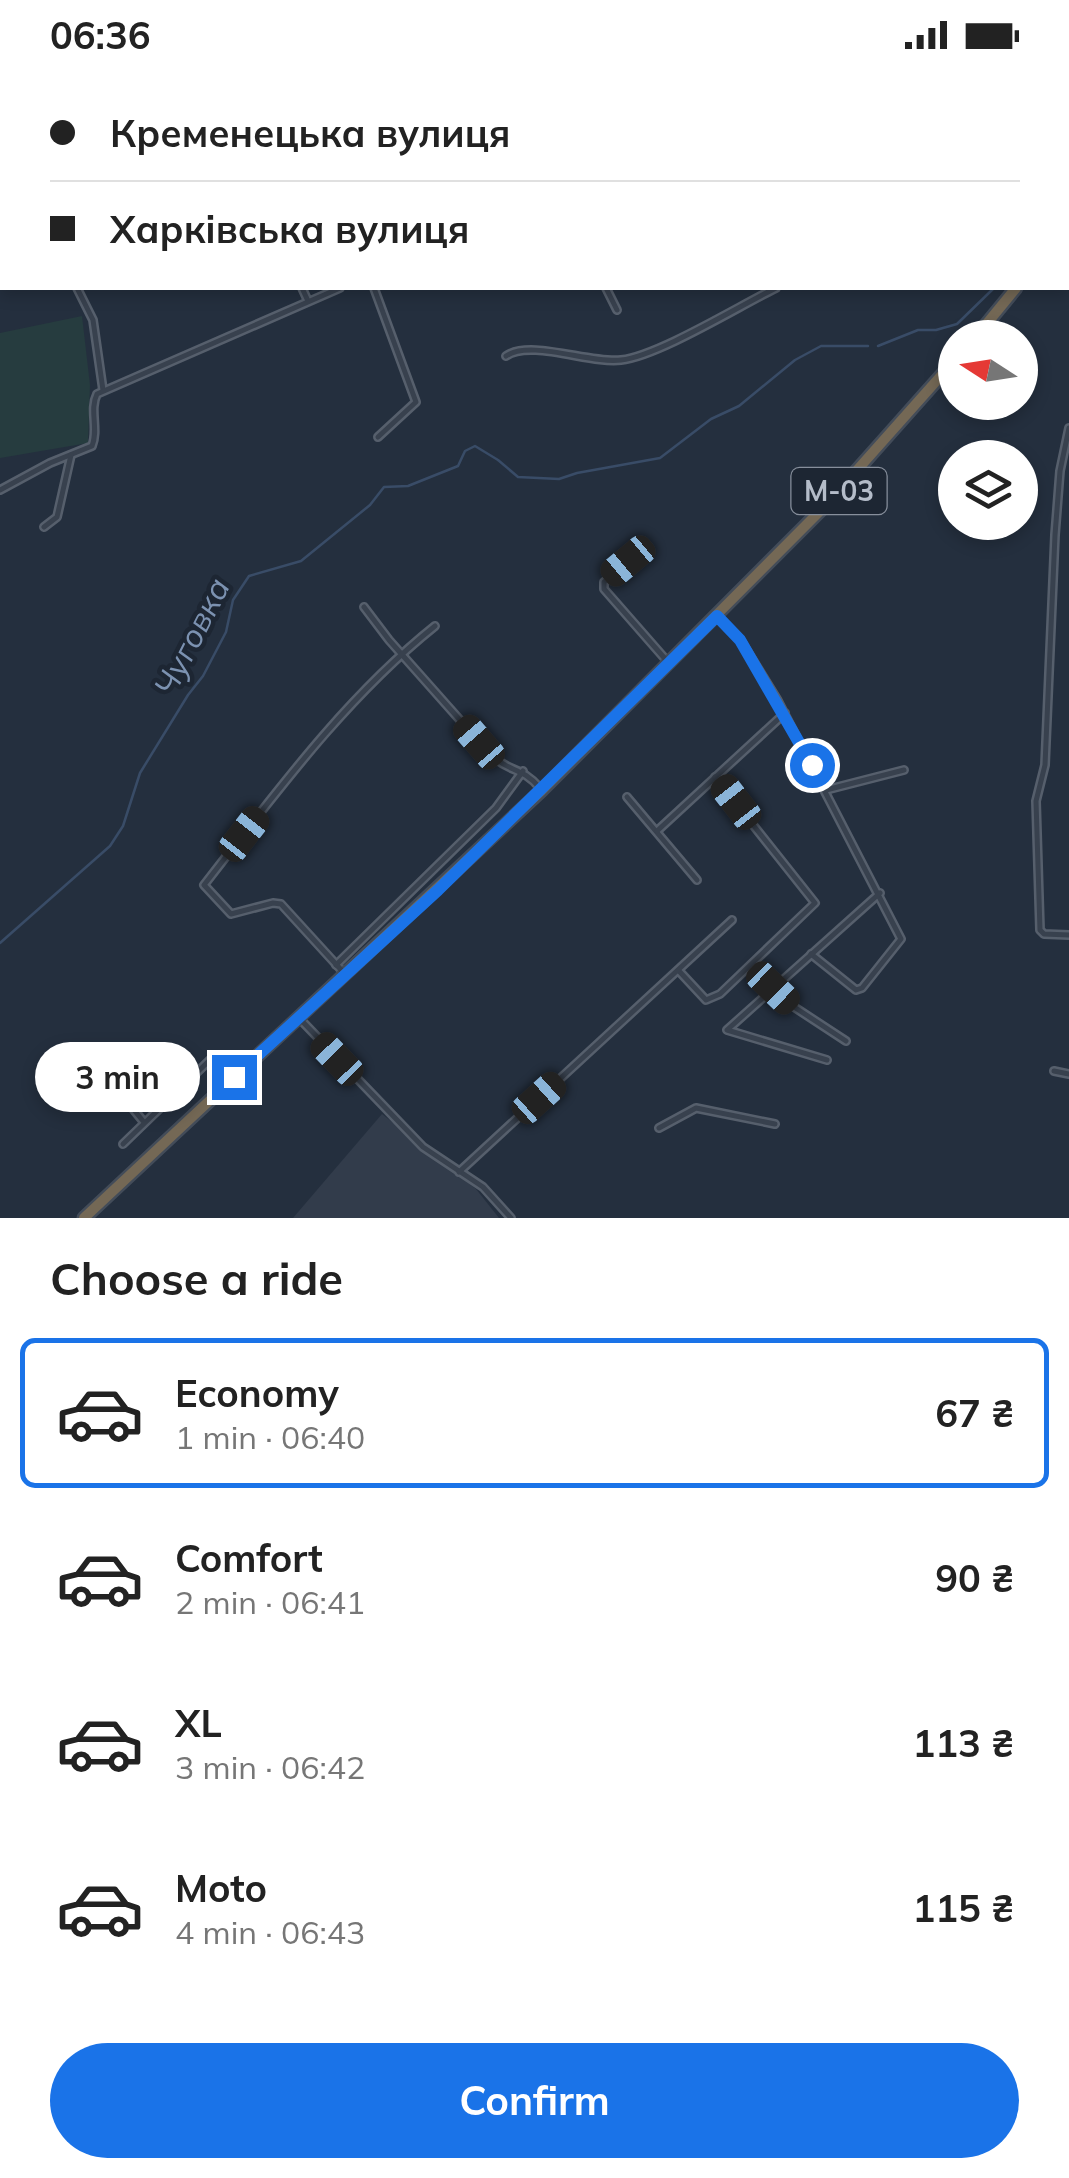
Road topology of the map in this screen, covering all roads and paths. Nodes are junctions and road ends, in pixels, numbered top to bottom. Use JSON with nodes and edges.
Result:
{"nodes":[{"id":1,"x":78,"y":290,"type":"edge"},
{"id":2,"x":303,"y":290,"type":"edge"},
{"id":3,"x":335,"y":290,"type":"edge"},
{"id":4,"x":375,"y":290,"type":"edge"},
{"id":5,"x":607,"y":290,"type":"edge"},
{"id":6,"x":772,"y":290,"type":"edge"},
{"id":7,"x":1014,"y":290,"type":"edge"},
{"id":8,"x":308,"y":301,"type":"junction"},
{"id":9,"x":617,"y":310,"type":"dead end"},
{"id":10,"x":990,"y":320,"type":"edge"},
{"id":11,"x":506,"y":356,"type":"dead end"},
{"id":12,"x":938,"y":379,"type":"edge"},
{"id":13,"x":103,"y":392,"type":"junction"},
{"id":14,"x":1069,"y":428,"type":"edge"},
{"id":15,"x":378,"y":437,"type":"dead end"},
{"id":16,"x":71,"y":455,"type":"junction"},
{"id":17,"x":0,"y":490,"type":"edge"},
{"id":18,"x":44,"y":527,"type":"dead end"},
{"id":19,"x":639,"y":556,"type":"dead end"},
{"id":20,"x":364,"y":607,"type":"dead end"},
{"id":21,"x":717,"y":616,"type":"junction"},
{"id":22,"x":435,"y":626,"type":"dead end"},
{"id":23,"x":403,"y":654,"type":"junction"},
{"id":24,"x":670,"y":663,"type":"junction"},
{"id":25,"x":785,"y":714,"type":"junction"},
{"id":26,"x":904,"y":770,"type":"dead end"},
{"id":27,"x":524,"y":771,"type":"junction"},
{"id":28,"x":716,"y":777,"type":"junction"},
{"id":29,"x":542,"y":790,"type":"junction"},
{"id":30,"x":826,"y":790,"type":"junction"},
{"id":31,"x":627,"y":796,"type":"dead end"},
{"id":32,"x":656,"y":831,"type":"junction"},
{"id":33,"x":698,"y":880,"type":"dead end"},
{"id":34,"x":880,"y":893,"type":"junction"},
{"id":35,"x":732,"y":920,"type":"dead end"},
{"id":36,"x":1069,"y":935,"type":"edge"},
{"id":37,"x":811,"y":954,"type":"junction"},
{"id":38,"x":336,"y":965,"type":"junction"},
{"id":39,"x":678,"y":970,"type":"junction"},
{"id":40,"x":346,"y":976,"type":"junction"},
{"id":41,"x":773,"y":988,"type":"junction"},
{"id":42,"x":299,"y":1018,"type":"junction"},
{"id":43,"x":846,"y":1041,"type":"dead end"},
{"id":44,"x":827,"y":1060,"type":"dead end"},
{"id":45,"x":1054,"y":1071,"type":"dead end"},
{"id":46,"x":1069,"y":1074,"type":"edge"},
{"id":47,"x":107,"y":1077,"type":"dead end"},
{"id":48,"x":234,"y":1077,"type":"junction"},
{"id":49,"x":144,"y":1121,"type":"junction"},
{"id":50,"x":775,"y":1124,"type":"dead end"},
{"id":51,"x":659,"y":1128,"type":"dead end"},
{"id":52,"x":123,"y":1144,"type":"dead end"},
{"id":53,"x":459,"y":1172,"type":"junction"},
{"id":54,"x":84,"y":1218,"type":"edge"},
{"id":55,"x":511,"y":1218,"type":"edge"}],
"edges":[{"from":1,"to":13,"type":"street"},
{"from":2,"to":8,"type":"street"},
{"from":3,"to":8,"type":"street"},
{"from":4,"to":15,"type":"street"},
{"from":5,"to":9,"type":"street"},
{"from":6,"to":11,"type":"street"},
{"from":7,"to":10,"type":"highway"},
{"from":8,"to":13,"type":"street"},
{"from":12,"to":21,"type":"highway","number":"М-03"},
{"from":13,"to":16,"type":"street"},
{"from":14,"to":36,"type":"street"},
{"from":16,"to":17,"type":"street"},
{"from":16,"to":18,"type":"street"},
{"from":19,"to":24,"type":"street"},
{"from":20,"to":23,"type":"street"},
{"from":21,"to":24,"type":"highway","number":"М-03"},
{"from":21,"to":25,"type":"street"},
{"from":22,"to":23,"type":"street"},
{"from":23,"to":27,"type":"street"},
{"from":23,"to":38,"type":"street"},
{"from":24,"to":29,"type":"highway","number":"М-03"},
{"from":25,"to":28,"type":"street"},
{"from":25,"to":30,"type":"street"},
{"from":26,"to":30,"type":"street"},
{"from":27,"to":29,"type":"street"},
{"from":27,"to":38,"type":"street"},
{"from":28,"to":32,"type":"street"},
{"from":28,"to":39,"type":"street"},
{"from":29,"to":40,"type":"highway","number":"М-03"},
{"from":30,"to":34,"type":"street"},
{"from":31,"to":32,"type":"street"},
{"from":32,"to":33,"type":"street"},
{"from":34,"to":37,"type":"street"},
{"from":34,"to":37,"type":"street"},
{"from":35,"to":39,"type":"street"},
{"from":37,"to":41,"type":"street"},
{"from":38,"to":40,"type":"street"},
{"from":39,"to":53,"type":"street"},
{"from":40,"to":42,"type":"highway","number":"М-03"},
{"from":41,"to":43,"type":"street"},
{"from":41,"to":44,"type":"street"},
{"from":42,"to":48,"type":"highway","number":"М-03"},
{"from":42,"to":53,"type":"street"},
{"from":45,"to":46,"type":"street"},
{"from":47,"to":49,"type":"street"},
{"from":48,"to":49,"type":"street"},
{"from":48,"to":54,"type":"highway","number":"М-03"},
{"from":49,"to":52,"type":"street"},
{"from":50,"to":51,"type":"street"},
{"from":53,"to":55,"type":"street"}]}
